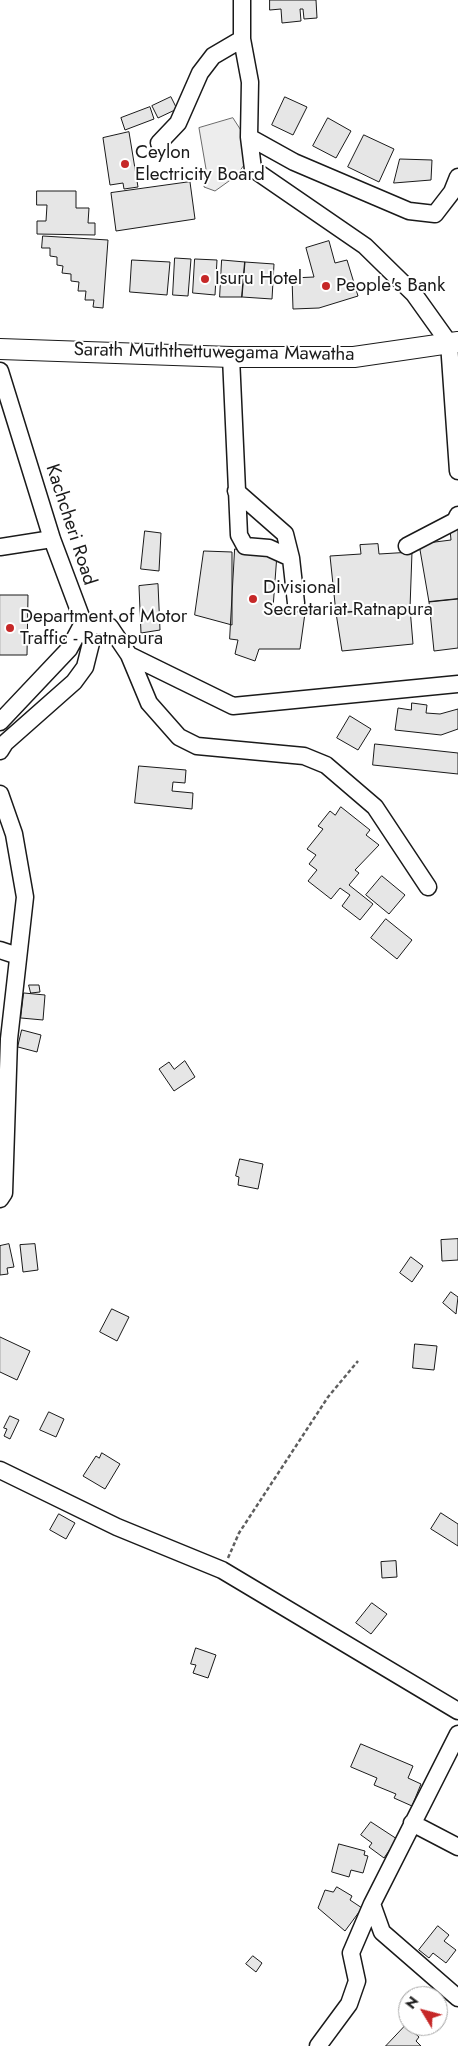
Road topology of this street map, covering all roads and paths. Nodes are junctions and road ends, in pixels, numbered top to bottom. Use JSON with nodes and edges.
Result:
{"nodes":[{"id":1,"x":242,"y":0,"type":"edge"},
{"id":2,"x":242,"y":39,"type":"junction"},
{"id":3,"x":249,"y":138,"type":"junction"},
{"id":4,"x":159,"y":143,"type":"dead end"},
{"id":5,"x":458,"y":177,"type":"edge"},
{"id":6,"x":454,"y":342,"type":"edge"},
{"id":7,"x":0,"y":349,"type":"edge"},
{"id":8,"x":231,"y":357,"type":"junction"},
{"id":9,"x":0,"y":371,"type":"edge"},
{"id":10,"x":458,"y":471,"type":"edge"},
{"id":11,"x":236,"y":491,"type":"junction"},
{"id":12,"x":458,"y":515,"type":"edge"},
{"id":13,"x":52,"y":539,"type":"junction"},
{"id":14,"x":0,"y":546,"type":"edge"},
{"id":15,"x":407,"y":546,"type":"dead end"},
{"id":16,"x":291,"y":558,"type":"junction"},
{"id":17,"x":296,"y":603,"type":"dead end"},
{"id":18,"x":83,"y":623,"type":"junction"},
{"id":19,"x":129,"y":655,"type":"junction"},
{"id":20,"x":458,"y":684,"type":"edge"},
{"id":21,"x":0,"y":722,"type":"edge"},
{"id":22,"x":0,"y":751,"type":"edge"},
{"id":23,"x":0,"y":794,"type":"edge"},
{"id":24,"x":428,"y":887,"type":"dead end"},
{"id":25,"x":0,"y":950,"type":"edge"},
{"id":26,"x":18,"y":956,"type":"junction"},
{"id":27,"x":0,"y":1199,"type":"edge"},
{"id":28,"x":358,"y":1360,"type":"dead end"},
{"id":29,"x":0,"y":1470,"type":"edge"},
{"id":30,"x":222,"y":1570,"type":"junction"},
{"id":31,"x":458,"y":1711,"type":"edge"},
{"id":32,"x":458,"y":1734,"type":"edge"},
{"id":33,"x":412,"y":1824,"type":"junction"},
{"id":34,"x":458,"y":1847,"type":"edge"},
{"id":35,"x":372,"y":1904,"type":"junction"},
{"id":36,"x":458,"y":1998,"type":"edge"},
{"id":37,"x":318,"y":2046,"type":"edge"}],
"edges":[{"from":1,"to":2,"type":"street"},
{"from":2,"to":3,"type":"street"},
{"from":2,"to":4,"type":"street"},
{"from":3,"to":5,"type":"street"},
{"from":3,"to":6,"type":"street"},
{"from":6,"to":8,"type":"main road","name":"Sarath Muththettuwegama Mawatha"},
{"from":6,"to":10,"type":"street"},
{"from":7,"to":8,"type":"main road","name":"Sarath Muththettuwegama Mawatha"},
{"from":8,"to":11,"type":"street"},
{"from":9,"to":13,"type":"street","name":"Kachcheri Road"},
{"from":11,"to":16,"type":"street"},
{"from":11,"to":16,"type":"street"},
{"from":12,"to":15,"type":"street"},
{"from":13,"to":14,"type":"street"},
{"from":13,"to":18,"type":"street","name":"Kachcheri Road"},
{"from":16,"to":17,"type":"street"},
{"from":18,"to":19,"type":"street"},
{"from":18,"to":21,"type":"street"},
{"from":18,"to":22,"type":"street","name":"Kachcheri Road"},
{"from":19,"to":20,"type":"street"},
{"from":19,"to":24,"type":"street"},
{"from":23,"to":26,"type":"street"},
{"from":25,"to":26,"type":"street"},
{"from":26,"to":27,"type":"street"},
{"from":28,"to":30,"type":"path"},
{"from":29,"to":30,"type":"street"},
{"from":30,"to":31,"type":"street"},
{"from":32,"to":33,"type":"street"},
{"from":33,"to":34,"type":"street"},
{"from":33,"to":35,"type":"street"},
{"from":35,"to":36,"type":"street"},
{"from":35,"to":37,"type":"street"}]}
